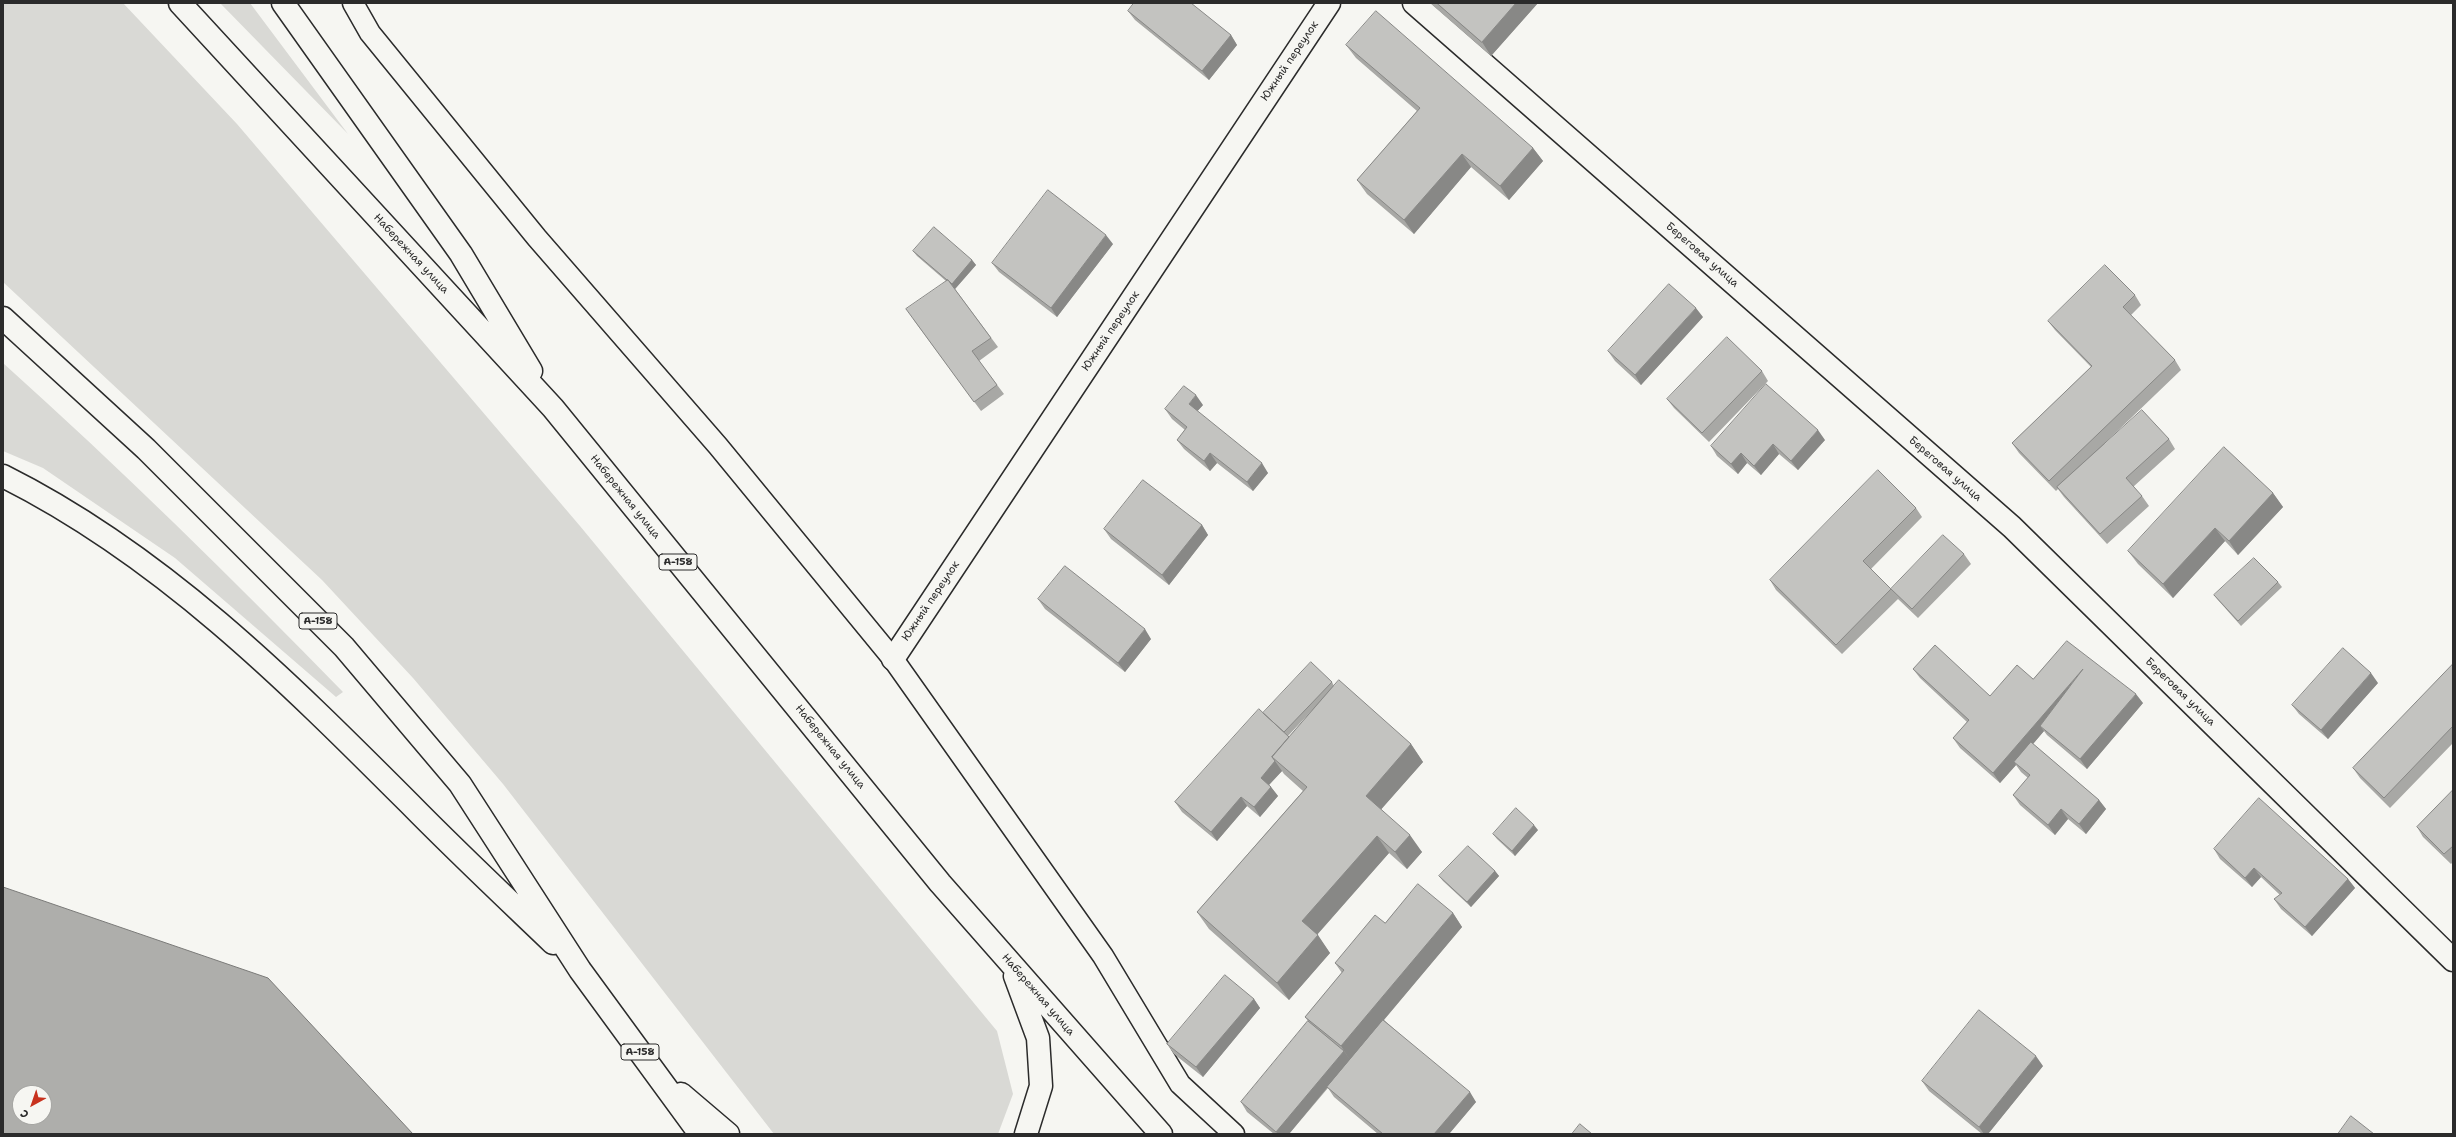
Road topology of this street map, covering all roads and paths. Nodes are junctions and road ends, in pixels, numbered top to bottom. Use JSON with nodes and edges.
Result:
{"nodes":[{"id":1,"x":180,"y":3,"type":"edge"},
{"id":2,"x":283,"y":3,"type":"edge"},
{"id":3,"x":353,"y":3,"type":"edge"},
{"id":4,"x":1329,"y":3,"type":"edge"},
{"id":5,"x":1414,"y":3,"type":"edge"},
{"id":6,"x":3,"y":318,"type":"edge"},
{"id":7,"x":553,"y":408,"type":"junction"},
{"id":8,"x":3,"y":476,"type":"edge"},
{"id":9,"x":893,"y":659,"type":"junction"},
{"id":10,"x":2453,"y":960,"type":"edge"},
{"id":11,"x":1012,"y":965,"type":"junction"},
{"id":12,"x":580,"y":970,"type":"junction"},
{"id":13,"x":653,"y":1070,"type":"junction"},
{"id":14,"x":700,"y":1134,"type":"edge"},
{"id":15,"x":728,"y":1134,"type":"edge"},
{"id":16,"x":1026,"y":1134,"type":"edge"},
{"id":17,"x":1161,"y":1134,"type":"edge"},
{"id":18,"x":1234,"y":1134,"type":"edge"}],
"edges":[{"from":1,"to":7,"type":"main road","name":"Набережная улица","number":"А-158"},
{"from":2,"to":7,"type":"main road"},
{"from":3,"to":9,"type":"lane"},
{"from":4,"to":9,"type":"main road","name":"Южный переулок"},
{"from":5,"to":10,"type":"main road","name":"Береговая улица"},
{"from":6,"to":12,"type":"main road","number":"А-158"},
{"from":7,"to":11,"type":"main road","name":"Набережная улица","number":"А-158"},
{"from":8,"to":12,"type":"main road"},
{"from":9,"to":18,"type":"lane"},
{"from":11,"to":16,"type":"main road"},
{"from":11,"to":17,"type":"main road","name":"Набережная улица","number":"А-158"},
{"from":12,"to":13,"type":"main road","number":"А-158"},
{"from":13,"to":14,"type":"main road","number":"А-158"},
{"from":13,"to":15,"type":"main road"}]}
